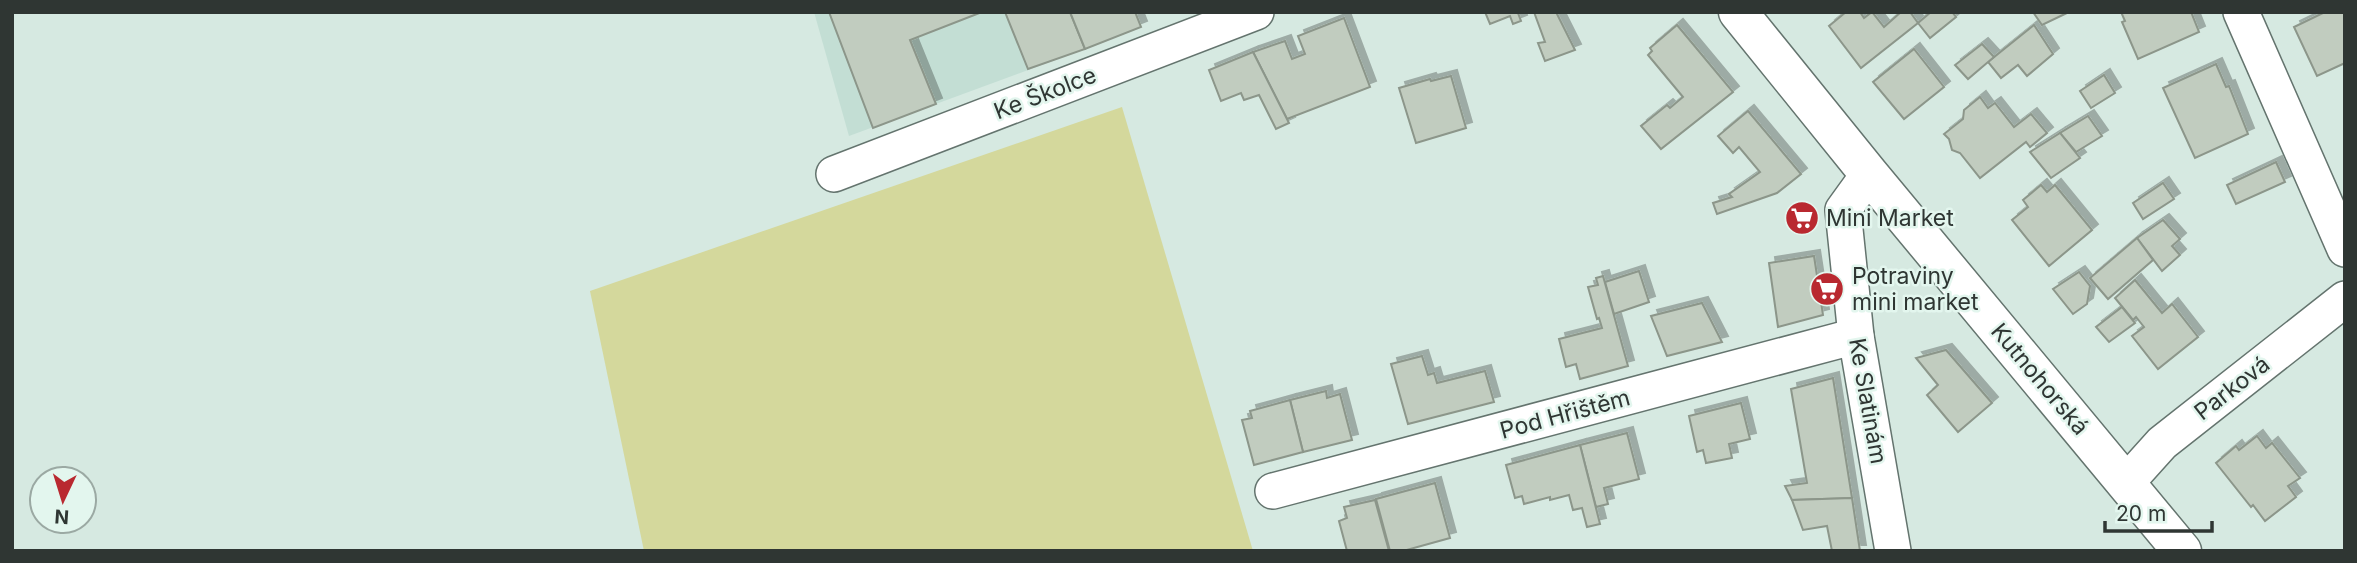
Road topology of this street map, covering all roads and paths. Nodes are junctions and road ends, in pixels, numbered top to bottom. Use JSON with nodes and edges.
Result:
{"nodes":[{"id":1,"x":1256,"y":12,"type":"edge"},
{"id":2,"x":1738,"y":12,"type":"edge"},
{"id":3,"x":2241,"y":12,"type":"edge"},
{"id":4,"x":834,"y":174,"type":"dead end"},
{"id":5,"x":1869,"y":174,"type":"junction"},
{"id":6,"x":2345,"y":249,"type":"edge"},
{"id":7,"x":2345,"y":299,"type":"edge"},
{"id":8,"x":1856,"y":336,"type":"junction"},
{"id":9,"x":2126,"y":483,"type":"junction"},
{"id":10,"x":1273,"y":491,"type":"dead end"},
{"id":11,"x":1894,"y":551,"type":"edge"},
{"id":12,"x":2182,"y":551,"type":"edge"}],
"edges":[{"from":1,"to":4,"type":"street","name":"Ke Školce"},
{"from":2,"to":5,"type":"main road","name":"Kutnohorská"},
{"from":3,"to":6,"type":"street"},
{"from":5,"to":8,"type":"street","name":"Ke Slatinám"},
{"from":5,"to":9,"type":"main road","name":"Kutnohorská"},
{"from":7,"to":9,"type":"street","name":"Parková"},
{"from":8,"to":10,"type":"street","name":"Pod Hřištěm"},
{"from":8,"to":11,"type":"street","name":"Ke Slatinám"},
{"from":9,"to":12,"type":"main road","name":"Kutnohorská"}]}
